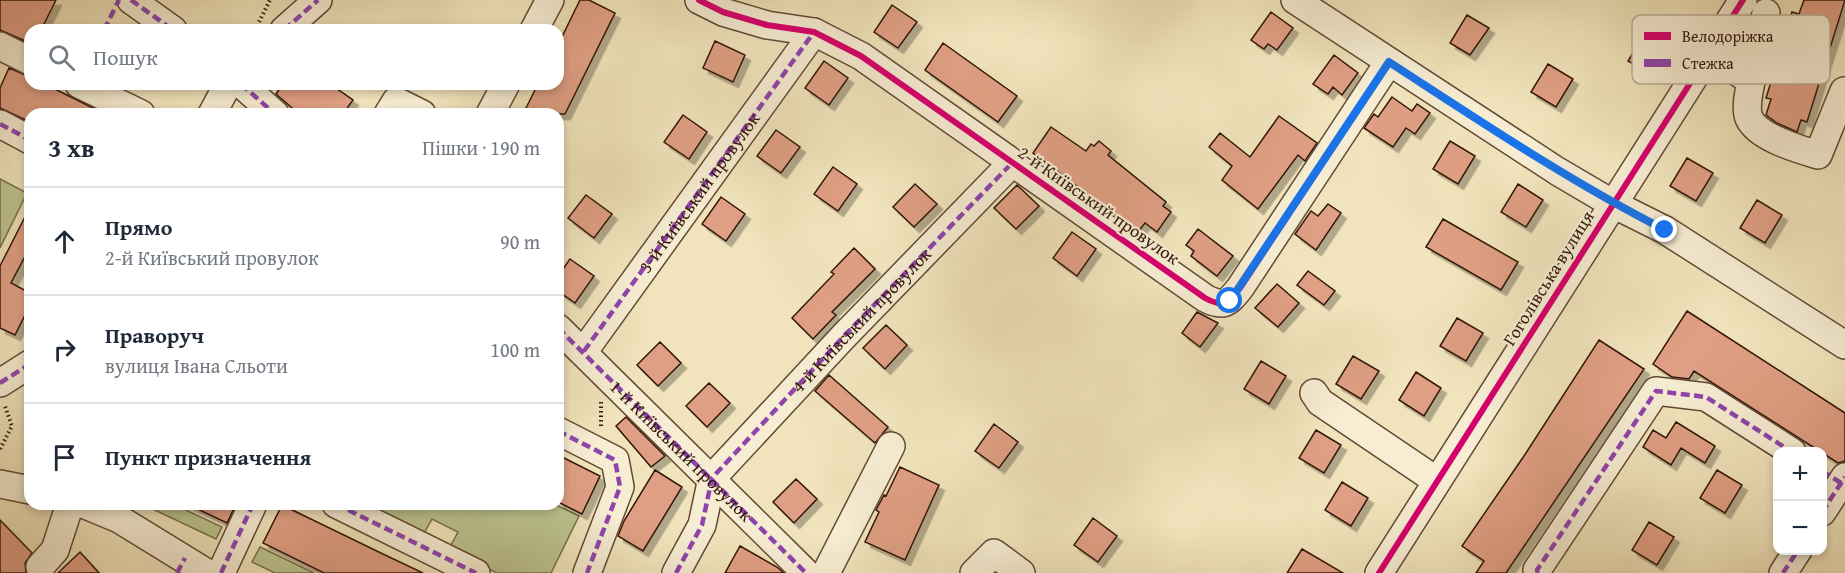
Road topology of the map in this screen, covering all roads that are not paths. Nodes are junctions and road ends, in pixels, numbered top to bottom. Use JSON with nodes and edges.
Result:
{"nodes":[{"id":1,"x":131,"y":0,"type":"edge"},
{"id":2,"x":318,"y":0,"type":"edge"},
{"id":3,"x":550,"y":0,"type":"edge"},
{"id":4,"x":699,"y":0,"type":"edge"},
{"id":5,"x":1295,"y":0,"type":"edge"},
{"id":6,"x":165,"y":24,"type":"edge"},
{"id":7,"x":291,"y":24,"type":"edge"},
{"id":8,"x":537,"y":24,"type":"edge"},
{"id":9,"x":814,"y":32,"type":"junction"},
{"id":10,"x":0,"y":46,"type":"edge"},
{"id":11,"x":24,"y":58,"type":"edge"},
{"id":12,"x":1389,"y":62,"type":"junction"},
{"id":13,"x":1691,"y":84,"type":"edge"},
{"id":14,"x":1751,"y":84,"type":"edge"},
{"id":15,"x":91,"y":90,"type":"edge"},
{"id":16,"x":225,"y":90,"type":"edge"},
{"id":17,"x":248,"y":90,"type":"edge"},
{"id":18,"x":503,"y":90,"type":"edge"},
{"id":19,"x":1844,"y":91,"type":"edge"},
{"id":20,"x":129,"y":108,"type":"edge"},
{"id":21,"x":215,"y":108,"type":"edge"},
{"id":22,"x":268,"y":108,"type":"edge"},
{"id":23,"x":392,"y":108,"type":"edge"},
{"id":24,"x":410,"y":108,"type":"edge"},
{"id":25,"x":493,"y":108,"type":"edge"},
{"id":26,"x":0,"y":124,"type":"edge"},
{"id":27,"x":24,"y":137,"type":"edge"},
{"id":28,"x":1012,"y":163,"type":"junction"},
{"id":29,"x":1613,"y":204,"type":"junction"},
{"id":30,"x":564,"y":334,"type":"edge"},
{"id":31,"x":1845,"y":345,"type":"edge"},
{"id":32,"x":592,"y":360,"type":"junction"},
{"id":33,"x":24,"y":369,"type":"edge"},
{"id":34,"x":1,"y":390,"type":"edge"},
{"id":35,"x":1314,"y":393,"type":"dead end"},
{"id":36,"x":564,"y":434,"type":"edge"},
{"id":37,"x":891,"y":446,"type":"dead end"},
{"id":38,"x":1784,"y":447,"type":"edge"},
{"id":39,"x":1836,"y":477,"type":"edge"},
{"id":40,"x":711,"y":478,"type":"junction"},
{"id":41,"x":1437,"y":481,"type":"junction"},
{"id":42,"x":0,"y":484,"type":"edge"},
{"id":43,"x":24,"y":489,"type":"edge"},
{"id":44,"x":1826,"y":501,"type":"edge"},
{"id":45,"x":68,"y":510,"type":"edge"},
{"id":46,"x":97,"y":510,"type":"edge"},
{"id":47,"x":249,"y":510,"type":"edge"},
{"id":48,"x":348,"y":510,"type":"edge"},
{"id":49,"x":1795,"y":555,"type":"edge"},
{"id":50,"x":181,"y":565,"type":"edge"},
{"id":51,"x":40,"y":567,"type":"dead end"},
{"id":52,"x":207,"y":573,"type":"edge"},
{"id":53,"x":221,"y":573,"type":"edge"},
{"id":54,"x":476,"y":573,"type":"edge"},
{"id":55,"x":587,"y":573,"type":"edge"},
{"id":56,"x":675,"y":573,"type":"edge"},
{"id":57,"x":806,"y":573,"type":"edge"},
{"id":58,"x":826,"y":573,"type":"edge"},
{"id":59,"x":974,"y":573,"type":"edge"},
{"id":60,"x":1021,"y":573,"type":"edge"},
{"id":61,"x":1379,"y":573,"type":"edge"},
{"id":62,"x":1538,"y":573,"type":"edge"},
{"id":63,"x":1783,"y":573,"type":"edge"}],
"edges":[{"from":1,"to":6,"type":"street"},
{"from":2,"to":7,"type":"street"},
{"from":3,"to":8,"type":"street"},
{"from":4,"to":9,"type":"street","name":"2-й Київський провулок"},
{"from":5,"to":12,"type":"street"},
{"from":9,"to":28,"type":"street","name":"2-й Київський провулок"},
{"from":9,"to":32,"type":"street","name":"3-й Київський провулок"},
{"from":10,"to":11,"type":"street"},
{"from":12,"to":28,"type":"street","name":"2-й Київський провулок"},
{"from":12,"to":29,"type":"street"},
{"from":13,"to":29,"type":"street","name":"Гоголівська вулиця"},
{"from":14,"to":19,"type":"street"},
{"from":15,"to":20,"type":"street"},
{"from":16,"to":21,"type":"street"},
{"from":17,"to":22,"type":"street"},
{"from":18,"to":25,"type":"street"},
{"from":23,"to":24,"type":"street"},
{"from":26,"to":27,"type":"street"},
{"from":28,"to":40,"type":"street","name":"4-й Київський провулок"},
{"from":29,"to":31,"type":"street"},
{"from":29,"to":41,"type":"street","name":"Гоголівська вулиця"},
{"from":30,"to":32,"type":"street","name":"1-й Київський провулок"},
{"from":32,"to":40,"type":"street","name":"1-й Київський провулок"},
{"from":33,"to":34,"type":"street"},
{"from":35,"to":41,"type":"street"},
{"from":36,"to":55,"type":"street"},
{"from":37,"to":58,"type":"street"},
{"from":38,"to":62,"type":"street"},
{"from":39,"to":44,"type":"street"},
{"from":40,"to":56,"type":"street"},
{"from":40,"to":57,"type":"street","name":"1-й Київський провулок"},
{"from":41,"to":61,"type":"street","name":"Гоголівська вулиця"},
{"from":42,"to":43,"type":"street"},
{"from":45,"to":51,"type":"street"},
{"from":46,"to":50,"type":"street"},
{"from":47,"to":53,"type":"street"},
{"from":48,"to":54,"type":"street"},
{"from":49,"to":63,"type":"street"},
{"from":50,"to":52,"type":"street"},
{"from":59,"to":60,"type":"street"}]}
